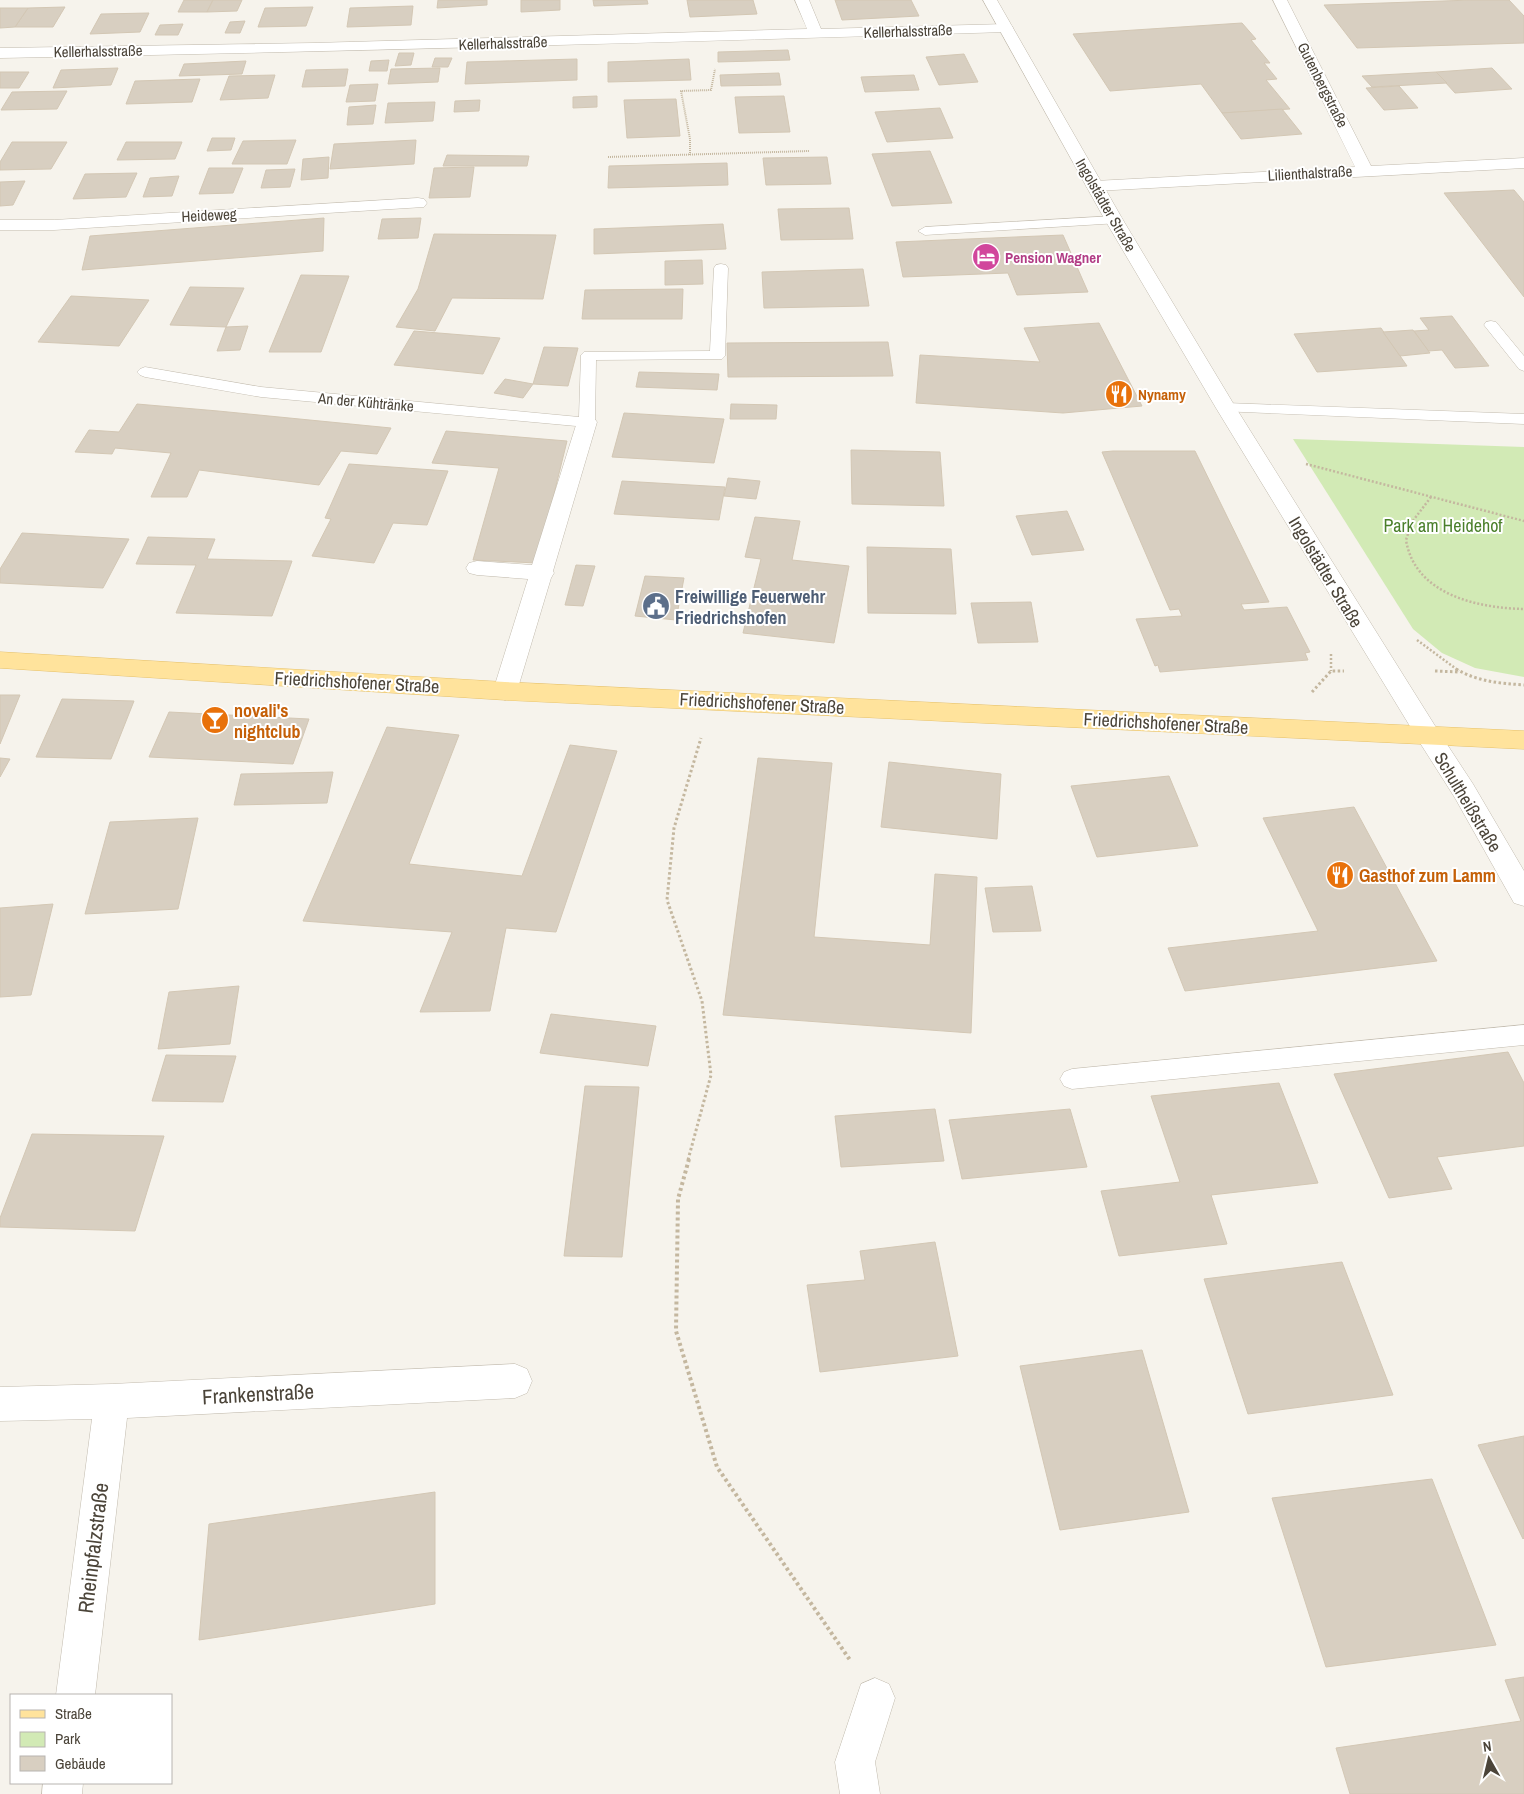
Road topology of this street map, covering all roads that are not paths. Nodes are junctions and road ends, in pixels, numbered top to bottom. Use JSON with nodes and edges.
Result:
{"nodes":[{"id":1,"x":802,"y":0,"type":"edge"},
{"id":2,"x":990,"y":0,"type":"edge"},
{"id":3,"x":1280,"y":0,"type":"edge"},
{"id":4,"x":1006,"y":28,"type":"junction"},
{"id":5,"x":816,"y":34,"type":"junction"},
{"id":6,"x":0,"y":53,"type":"edge"},
{"id":7,"x":1524,"y":162,"type":"edge"},
{"id":8,"x":1366,"y":170,"type":"junction"},
{"id":9,"x":1095,"y":186,"type":"junction"},
{"id":10,"x":418,"y":203,"type":"dead end"},
{"id":11,"x":1114,"y":220,"type":"junction"},
{"id":12,"x":0,"y":225,"type":"edge"},
{"id":13,"x":925,"y":231,"type":"dead end"},
{"id":14,"x":721,"y":268,"type":"dead end"},
{"id":15,"x":1491,"y":325,"type":"dead end"},
{"id":16,"x":1524,"y":366,"type":"edge"},
{"id":17,"x":145,"y":372,"type":"dead end"},
{"id":18,"x":1226,"y":408,"type":"junction"},
{"id":19,"x":1524,"y":419,"type":"edge"},
{"id":20,"x":587,"y":422,"type":"junction"},
{"id":21,"x":477,"y":568,"type":"dead end"},
{"id":22,"x":542,"y":574,"type":"junction"},
{"id":23,"x":0,"y":660,"type":"edge"},
{"id":24,"x":505,"y":691,"type":"junction"},
{"id":25,"x":1428,"y":735,"type":"junction"},
{"id":26,"x":1524,"y":740,"type":"edge"},
{"id":27,"x":1524,"y":895,"type":"edge"},
{"id":28,"x":1524,"y":1035,"type":"edge"},
{"id":29,"x":1072,"y":1079,"type":"dead end"},
{"id":30,"x":515,"y":1382,"type":"dead end"},
{"id":31,"x":112,"y":1401,"type":"junction"},
{"id":32,"x":0,"y":1404,"type":"edge"},
{"id":33,"x":75,"y":1694,"type":"edge"},
{"id":34,"x":875,"y":1698,"type":"road end"},
{"id":35,"x":860,"y":1794,"type":"edge"}],
"edges":[{"from":1,"to":5,"type":"street"},
{"from":2,"to":4,"type":"street","name":"Ingolstädter Straße"},
{"from":3,"to":8,"type":"street","name":"Gutenbergstraße"},
{"from":4,"to":5,"type":"street","name":"Kellerhalsstraße"},
{"from":4,"to":9,"type":"street","name":"Ingolstädter Straße"},
{"from":5,"to":6,"type":"street","name":"Kellerhalsstraße"},
{"from":7,"to":8,"type":"street","name":"Lilienthalstraße"},
{"from":8,"to":9,"type":"street","name":"Lilienthalstraße"},
{"from":9,"to":11,"type":"street","name":"Ingolstädter Straße"},
{"from":10,"to":12,"type":"street","name":"Heideweg"},
{"from":11,"to":13,"type":"lane"},
{"from":11,"to":18,"type":"street","name":"Ingolstädter Straße"},
{"from":14,"to":20,"type":"lane"},
{"from":15,"to":16,"type":"lane"},
{"from":17,"to":20,"type":"lane","name":"An der Kühtränke"},
{"from":18,"to":19,"type":"lane"},
{"from":18,"to":25,"type":"street","name":"Ingolstädter Straße"},
{"from":20,"to":22,"type":"street"},
{"from":21,"to":22,"type":"street"},
{"from":22,"to":24,"type":"street"},
{"from":23,"to":24,"type":"main road","name":"Friedrichshofener Straße"},
{"from":24,"to":25,"type":"main road","name":"Friedrichshofener Straße"},
{"from":25,"to":26,"type":"main road","name":"Friedrichshofener Straße"},
{"from":25,"to":27,"type":"street","name":"Schultheißstraße"},
{"from":28,"to":29,"type":"lane"},
{"from":30,"to":31,"type":"street","name":"Frankenstraße"},
{"from":31,"to":32,"type":"street","name":"Frankenstraße"},
{"from":31,"to":33,"type":"street","name":"Rheinpfalzstraße"},
{"from":34,"to":35,"type":"street"}]}
